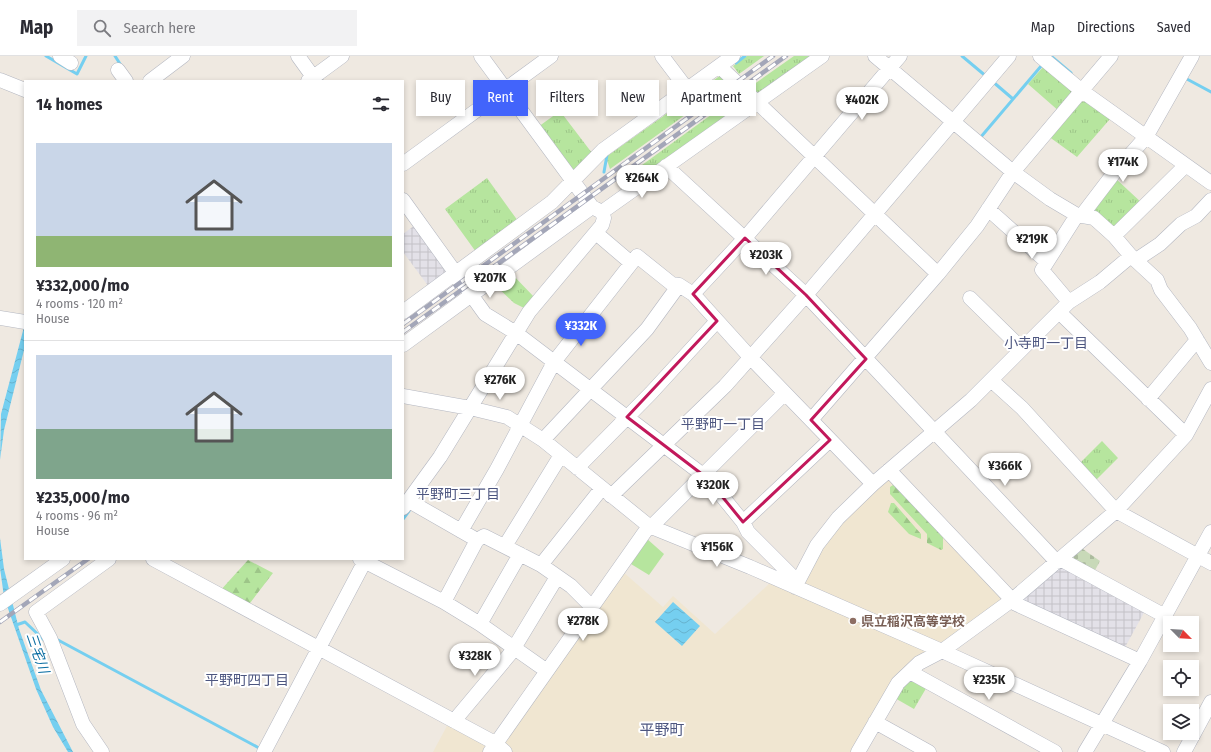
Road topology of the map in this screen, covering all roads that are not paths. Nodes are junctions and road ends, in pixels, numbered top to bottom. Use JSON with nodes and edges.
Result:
{"nodes":[{"id":1,"x":183,"y":56,"type":"edge"},
{"id":2,"x":298,"y":56,"type":"edge"},
{"id":3,"x":342,"y":56,"type":"edge"},
{"id":4,"x":481,"y":56,"type":"edge"},
{"id":5,"x":551,"y":56,"type":"edge"},
{"id":6,"x":662,"y":56,"type":"edge"},
{"id":7,"x":733,"y":56,"type":"edge"},
{"id":8,"x":822,"y":56,"type":"edge"},
{"id":9,"x":875,"y":56,"type":"edge"},
{"id":10,"x":900,"y":56,"type":"edge"},
{"id":11,"x":1009,"y":56,"type":"edge"},
{"id":12,"x":1040,"y":56,"type":"edge"},
{"id":13,"x":1111,"y":56,"type":"edge"},
{"id":14,"x":1192,"y":56,"type":"edge"},
{"id":15,"x":719,"y":66,"type":"junction"},
{"id":16,"x":890,"y":68,"type":"junction"},
{"id":17,"x":0,"y":80,"type":"edge"},
{"id":18,"x":151,"y":80,"type":"edge"},
{"id":19,"x":312,"y":80,"type":"edge"},
{"id":20,"x":498,"y":80,"type":"edge"},
{"id":21,"x":518,"y":80,"type":"edge"},
{"id":22,"x":680,"y":80,"type":"edge"},
{"id":23,"x":700,"y":80,"type":"edge"},
{"id":24,"x":733,"y":80,"type":"edge"},
{"id":25,"x":24,"y":90,"type":"edge"},
{"id":26,"x":1082,"y":91,"type":"junction"},
{"id":27,"x":756,"y":102,"type":"joint"},
{"id":28,"x":667,"y":104,"type":"edge"},
{"id":29,"x":473,"y":113,"type":"edge"},
{"id":30,"x":525,"y":116,"type":"edge"},
{"id":31,"x":736,"y":116,"type":"edge"},
{"id":32,"x":953,"y":122,"type":"junction"},
{"id":33,"x":1146,"y":137,"type":"junction"},
{"id":34,"x":815,"y":158,"type":"junction"},
{"id":35,"x":404,"y":163,"type":"edge"},
{"id":36,"x":666,"y":166,"type":"junction"},
{"id":37,"x":1185,"y":166,"type":"junction"},
{"id":38,"x":1013,"y":172,"type":"junction"},
{"id":39,"x":572,"y":180,"type":"junction"},
{"id":40,"x":1211,"y":183,"type":"edge"},
{"id":41,"x":1211,"y":200,"type":"edge"},
{"id":42,"x":404,"y":201,"type":"edge"},
{"id":43,"x":988,"y":209,"type":"junction"},
{"id":44,"x":597,"y":210,"type":"junction"},
{"id":45,"x":875,"y":214,"type":"junction"},
{"id":46,"x":1080,"y":215,"type":"junction"},
{"id":47,"x":596,"y":233,"type":"junction"},
{"id":48,"x":1114,"y":236,"type":"junction"},
{"id":49,"x":745,"y":238,"type":"junction"},
{"id":50,"x":1133,"y":258,"type":"junction"},
{"id":51,"x":630,"y":262,"type":"junction"},
{"id":52,"x":1047,"y":262,"type":"junction"},
{"id":53,"x":456,"y":273,"type":"junction"},
{"id":54,"x":938,"y":274,"type":"junction"},
{"id":55,"x":679,"y":285,"type":"junction"},
{"id":56,"x":693,"y":294,"type":"junction"},
{"id":57,"x":471,"y":295,"type":"junction"},
{"id":58,"x":806,"y":295,"type":"junction"},
{"id":59,"x":970,"y":298,"type":"dead end"},
{"id":60,"x":1069,"y":302,"type":"junction"},
{"id":61,"x":404,"y":311,"type":"edge"},
{"id":62,"x":1059,"y":312,"type":"junction"},
{"id":63,"x":5,"y":318,"type":"edge"},
{"id":64,"x":717,"y":321,"type":"junction"},
{"id":65,"x":24,"y":322,"type":"edge"},
{"id":66,"x":516,"y":333,"type":"junction"},
{"id":67,"x":1197,"y":340,"type":"junction"},
{"id":68,"x":404,"y":344,"type":"edge"},
{"id":69,"x":1021,"y":348,"type":"junction"},
{"id":70,"x":750,"y":357,"type":"junction"},
{"id":71,"x":866,"y":359,"type":"junction"},
{"id":72,"x":554,"y":362,"type":"junction"},
{"id":73,"x":1211,"y":363,"type":"edge"},
{"id":74,"x":990,"y":380,"type":"junction"},
{"id":75,"x":1211,"y":389,"type":"edge"},
{"id":76,"x":591,"y":390,"type":"junction"},
{"id":77,"x":785,"y":393,"type":"junction"},
{"id":78,"x":404,"y":396,"type":"edge"},
{"id":79,"x":1148,"y":399,"type":"junction"},
{"id":80,"x":470,"y":408,"type":"junction"},
{"id":81,"x":627,"y":417,"type":"junction"},
{"id":82,"x":811,"y":420,"type":"junction"},
{"id":83,"x":520,"y":424,"type":"junction"},
{"id":84,"x":934,"y":430,"type":"junction"},
{"id":85,"x":1186,"y":436,"type":"junction"},
{"id":86,"x":543,"y":440,"type":"junction"},
{"id":87,"x":830,"y":440,"type":"junction"},
{"id":88,"x":664,"y":445,"type":"junction"},
{"id":89,"x":561,"y":455,"type":"junction"},
{"id":90,"x":577,"y":468,"type":"junction"},
{"id":91,"x":889,"y":470,"type":"junction"},
{"id":92,"x":703,"y":475,"type":"junction"},
{"id":93,"x":873,"y":484,"type":"junction"},
{"id":94,"x":606,"y":492,"type":"junction"},
{"id":95,"x":406,"y":505,"type":"edge"},
{"id":96,"x":1116,"y":511,"type":"junction"},
{"id":97,"x":743,"y":522,"type":"junction"},
{"id":98,"x":650,"y":527,"type":"junction"},
{"id":99,"x":461,"y":531,"type":"junction"},
{"id":100,"x":1211,"y":532,"type":"edge"},
{"id":101,"x":477,"y":540,"type":"junction"},
{"id":102,"x":505,"y":546,"type":"junction"},
{"id":103,"x":520,"y":554,"type":"junction"},
{"id":104,"x":1197,"y":556,"type":"junction"},
{"id":105,"x":62,"y":560,"type":"edge"},
{"id":106,"x":109,"y":560,"type":"edge"},
{"id":107,"x":155,"y":560,"type":"edge"},
{"id":108,"x":364,"y":560,"type":"edge"},
{"id":109,"x":1058,"y":560,"type":"junction"},
{"id":110,"x":1211,"y":563,"type":"edge"},
{"id":111,"x":541,"y":565,"type":"junction"},
{"id":112,"x":557,"y":577,"type":"junction"},
{"id":113,"x":796,"y":584,"type":"junction"},
{"id":114,"x":7,"y":600,"type":"edge"},
{"id":115,"x":1012,"y":600,"type":"junction"},
{"id":116,"x":444,"y":602,"type":"junction"},
{"id":117,"x":592,"y":607,"type":"junction"},
{"id":118,"x":1165,"y":616,"type":"joint"},
{"id":119,"x":1163,"y":620,"type":"edge"},
{"id":120,"x":480,"y":624,"type":"junction"},
{"id":121,"x":514,"y":648,"type":"junction"},
{"id":122,"x":318,"y":649,"type":"junction"},
{"id":123,"x":942,"y":650,"type":"junction"},
{"id":124,"x":1140,"y":661,"type":"junction"},
{"id":125,"x":547,"y":671,"type":"junction"},
{"id":126,"x":910,"y":672,"type":"junction"},
{"id":127,"x":1211,"y":702,"type":"edge"},
{"id":128,"x":454,"y":721,"type":"junction"},
{"id":129,"x":875,"y":722,"type":"junction"},
{"id":130,"x":1103,"y":725,"type":"junction"},
{"id":131,"x":497,"y":749,"type":"edge"},
{"id":132,"x":102,"y":752,"type":"edge"},
{"id":133,"x":264,"y":752,"type":"edge"},
{"id":134,"x":858,"y":752,"type":"edge"},
{"id":135,"x":929,"y":752,"type":"edge"},
{"id":136,"x":1055,"y":752,"type":"edge"},
{"id":137,"x":1085,"y":752,"type":"edge"},
{"id":138,"x":1163,"y":752,"type":"edge"},
{"id":139,"x":1184,"y":752,"type":"edge"}],
"edges":[{"from":1,"to":18,"type":"street"},
{"from":2,"to":19,"type":"street"},
{"from":3,"to":19,"type":"street"},
{"from":4,"to":20,"type":"street"},
{"from":5,"to":21,"type":"street"},
{"from":6,"to":22,"type":"street"},
{"from":7,"to":15,"type":"street"},
{"from":8,"to":27,"type":"street"},
{"from":9,"to":16,"type":"street"},
{"from":10,"to":16,"type":"street"},
{"from":11,"to":32,"type":"street"},
{"from":12,"to":26,"type":"street"},
{"from":13,"to":26,"type":"street"},
{"from":14,"to":33,"type":"street"},
{"from":15,"to":23,"type":"street"},
{"from":15,"to":24,"type":"street"},
{"from":16,"to":32,"type":"street"},
{"from":16,"to":34,"type":"street"},
{"from":17,"to":25,"type":"street"},
{"from":26,"to":33,"type":"street"},
{"from":26,"to":38,"type":"street"},
{"from":27,"to":34,"type":"street"},
{"from":28,"to":39,"type":"street"},
{"from":29,"to":35,"type":"street"},
{"from":30,"to":39,"type":"street"},
{"from":31,"to":36,"type":"street"},
{"from":32,"to":38,"type":"street"},
{"from":32,"to":45,"type":"street"},
{"from":33,"to":37,"type":"street"},
{"from":33,"to":46,"type":"street"},
{"from":34,"to":45,"type":"street"},
{"from":34,"to":49,"type":"street"},
{"from":36,"to":44,"type":"street"},
{"from":36,"to":49,"type":"street"},
{"from":37,"to":40,"type":"street"},
{"from":37,"to":48,"type":"street"},
{"from":38,"to":43,"type":"street"},
{"from":38,"to":46,"type":"street"},
{"from":39,"to":44,"type":"street"},
{"from":39,"to":53,"type":"street"},
{"from":41,"to":50,"type":"street"},
{"from":42,"to":53,"type":"street"},
{"from":43,"to":52,"type":"street"},
{"from":43,"to":54,"type":"street"},
{"from":44,"to":47,"type":"street"},
{"from":44,"to":57,"type":"street"},
{"from":45,"to":54,"type":"street"},
{"from":45,"to":58,"type":"street"},
{"from":46,"to":48,"type":"street"},
{"from":46,"to":52,"type":"street"},
{"from":47,"to":51,"type":"street"},
{"from":47,"to":66,"type":"street"},
{"from":48,"to":50,"type":"street"},
{"from":49,"to":56,"type":"street"},
{"from":49,"to":58,"type":"street"},
{"from":50,"to":60,"type":"street"},
{"from":50,"to":67,"type":"street"},
{"from":51,"to":55,"type":"street"},
{"from":51,"to":72,"type":"street"},
{"from":52,"to":60,"type":"street"},
{"from":53,"to":57,"type":"street"},
{"from":53,"to":61,"type":"street"},
{"from":54,"to":71,"type":"street"},
{"from":55,"to":56,"type":"street"},
{"from":55,"to":76,"type":"street"},
{"from":56,"to":64,"type":"street"},
{"from":57,"to":66,"type":"street"},
{"from":57,"to":68,"type":"street"},
{"from":58,"to":70,"type":"street"},
{"from":58,"to":71,"type":"street"},
{"from":59,"to":69,"type":"street"},
{"from":60,"to":62,"type":"street"},
{"from":62,"to":69,"type":"street"},
{"from":62,"to":79,"type":"street"},
{"from":63,"to":65,"type":"street"},
{"from":64,"to":70,"type":"street"},
{"from":64,"to":81,"type":"street"},
{"from":66,"to":72,"type":"street"},
{"from":66,"to":80,"type":"street"},
{"from":67,"to":73,"type":"street"},
{"from":67,"to":79,"type":"street"},
{"from":69,"to":74,"type":"street"},
{"from":70,"to":77,"type":"street"},
{"from":70,"to":88,"type":"street"},
{"from":71,"to":82,"type":"street"},
{"from":71,"to":84,"type":"street"},
{"from":72,"to":76,"type":"street"},
{"from":72,"to":83,"type":"street"},
{"from":74,"to":84,"type":"street"},
{"from":74,"to":96,"type":"street"},
{"from":75,"to":85,"type":"street"},
{"from":76,"to":81,"type":"street"},
{"from":76,"to":86,"type":"street"},
{"from":77,"to":82,"type":"street"},
{"from":77,"to":92,"type":"street"},
{"from":78,"to":80,"type":"street"},
{"from":79,"to":85,"type":"street"},
{"from":80,"to":83,"type":"street"},
{"from":80,"to":95,"type":"street"},
{"from":81,"to":88,"type":"street"},
{"from":81,"to":90,"type":"street"},
{"from":82,"to":87,"type":"street"},
{"from":83,"to":86,"type":"street"},
{"from":83,"to":99,"type":"street"},
{"from":84,"to":91,"type":"street"},
{"from":84,"to":109,"type":"street"},
{"from":85,"to":96,"type":"street"},
{"from":86,"to":89,"type":"street"},
{"from":87,"to":93,"type":"street"},
{"from":87,"to":97,"type":"street"},
{"from":88,"to":92,"type":"street"},
{"from":88,"to":94,"type":"street"},
{"from":89,"to":90,"type":"street"},
{"from":89,"to":102,"type":"street"},
{"from":90,"to":94,"type":"street"},
{"from":91,"to":93,"type":"street"},
{"from":91,"to":115,"type":"street"},
{"from":92,"to":97,"type":"street"},
{"from":92,"to":98,"type":"street"},
{"from":93,"to":113,"type":"street"},
{"from":94,"to":98,"type":"street"},
{"from":94,"to":111,"type":"street"},
{"from":95,"to":99,"type":"street"},
{"from":96,"to":104,"type":"street"},
{"from":96,"to":109,"type":"street"},
{"from":97,"to":113,"type":"street"},
{"from":98,"to":113,"type":"street"},
{"from":98,"to":117,"type":"street"},
{"from":99,"to":101,"type":"street"},
{"from":100,"to":104,"type":"street"},
{"from":101,"to":102,"type":"street"},
{"from":101,"to":116,"type":"street"},
{"from":102,"to":103,"type":"street"},
{"from":103,"to":111,"type":"street"},
{"from":103,"to":120,"type":"street"},
{"from":104,"to":110,"type":"street"},
{"from":104,"to":118,"type":"street"},
{"from":105,"to":114,"type":"street"},
{"from":106,"to":132,"type":"street"},
{"from":107,"to":122,"type":"street"},
{"from":108,"to":116,"type":"street"},
{"from":108,"to":122,"type":"street"},
{"from":109,"to":115,"type":"street"},
{"from":109,"to":118,"type":"street"},
{"from":111,"to":112,"type":"street"},
{"from":112,"to":117,"type":"street"},
{"from":112,"to":121,"type":"street"},
{"from":113,"to":123,"type":"street"},
{"from":115,"to":123,"type":"street"},
{"from":115,"to":124,"type":"street"},
{"from":116,"to":120,"type":"street"},
{"from":117,"to":125,"type":"street"},
{"from":119,"to":124,"type":"street"},
{"from":120,"to":121,"type":"street"},
{"from":121,"to":125,"type":"street"},
{"from":121,"to":128,"type":"street"},
{"from":122,"to":128,"type":"street"},
{"from":122,"to":133,"type":"street"},
{"from":123,"to":126,"type":"street"},
{"from":123,"to":130,"type":"street"},
{"from":124,"to":130,"type":"street"},
{"from":125,"to":131,"type":"street"},
{"from":126,"to":129,"type":"street"},
{"from":126,"to":136,"type":"street"},
{"from":127,"to":139,"type":"street"},
{"from":128,"to":131,"type":"street"},
{"from":129,"to":134,"type":"street"},
{"from":129,"to":135,"type":"street"},
{"from":130,"to":137,"type":"street"},
{"from":130,"to":138,"type":"street"}]}
